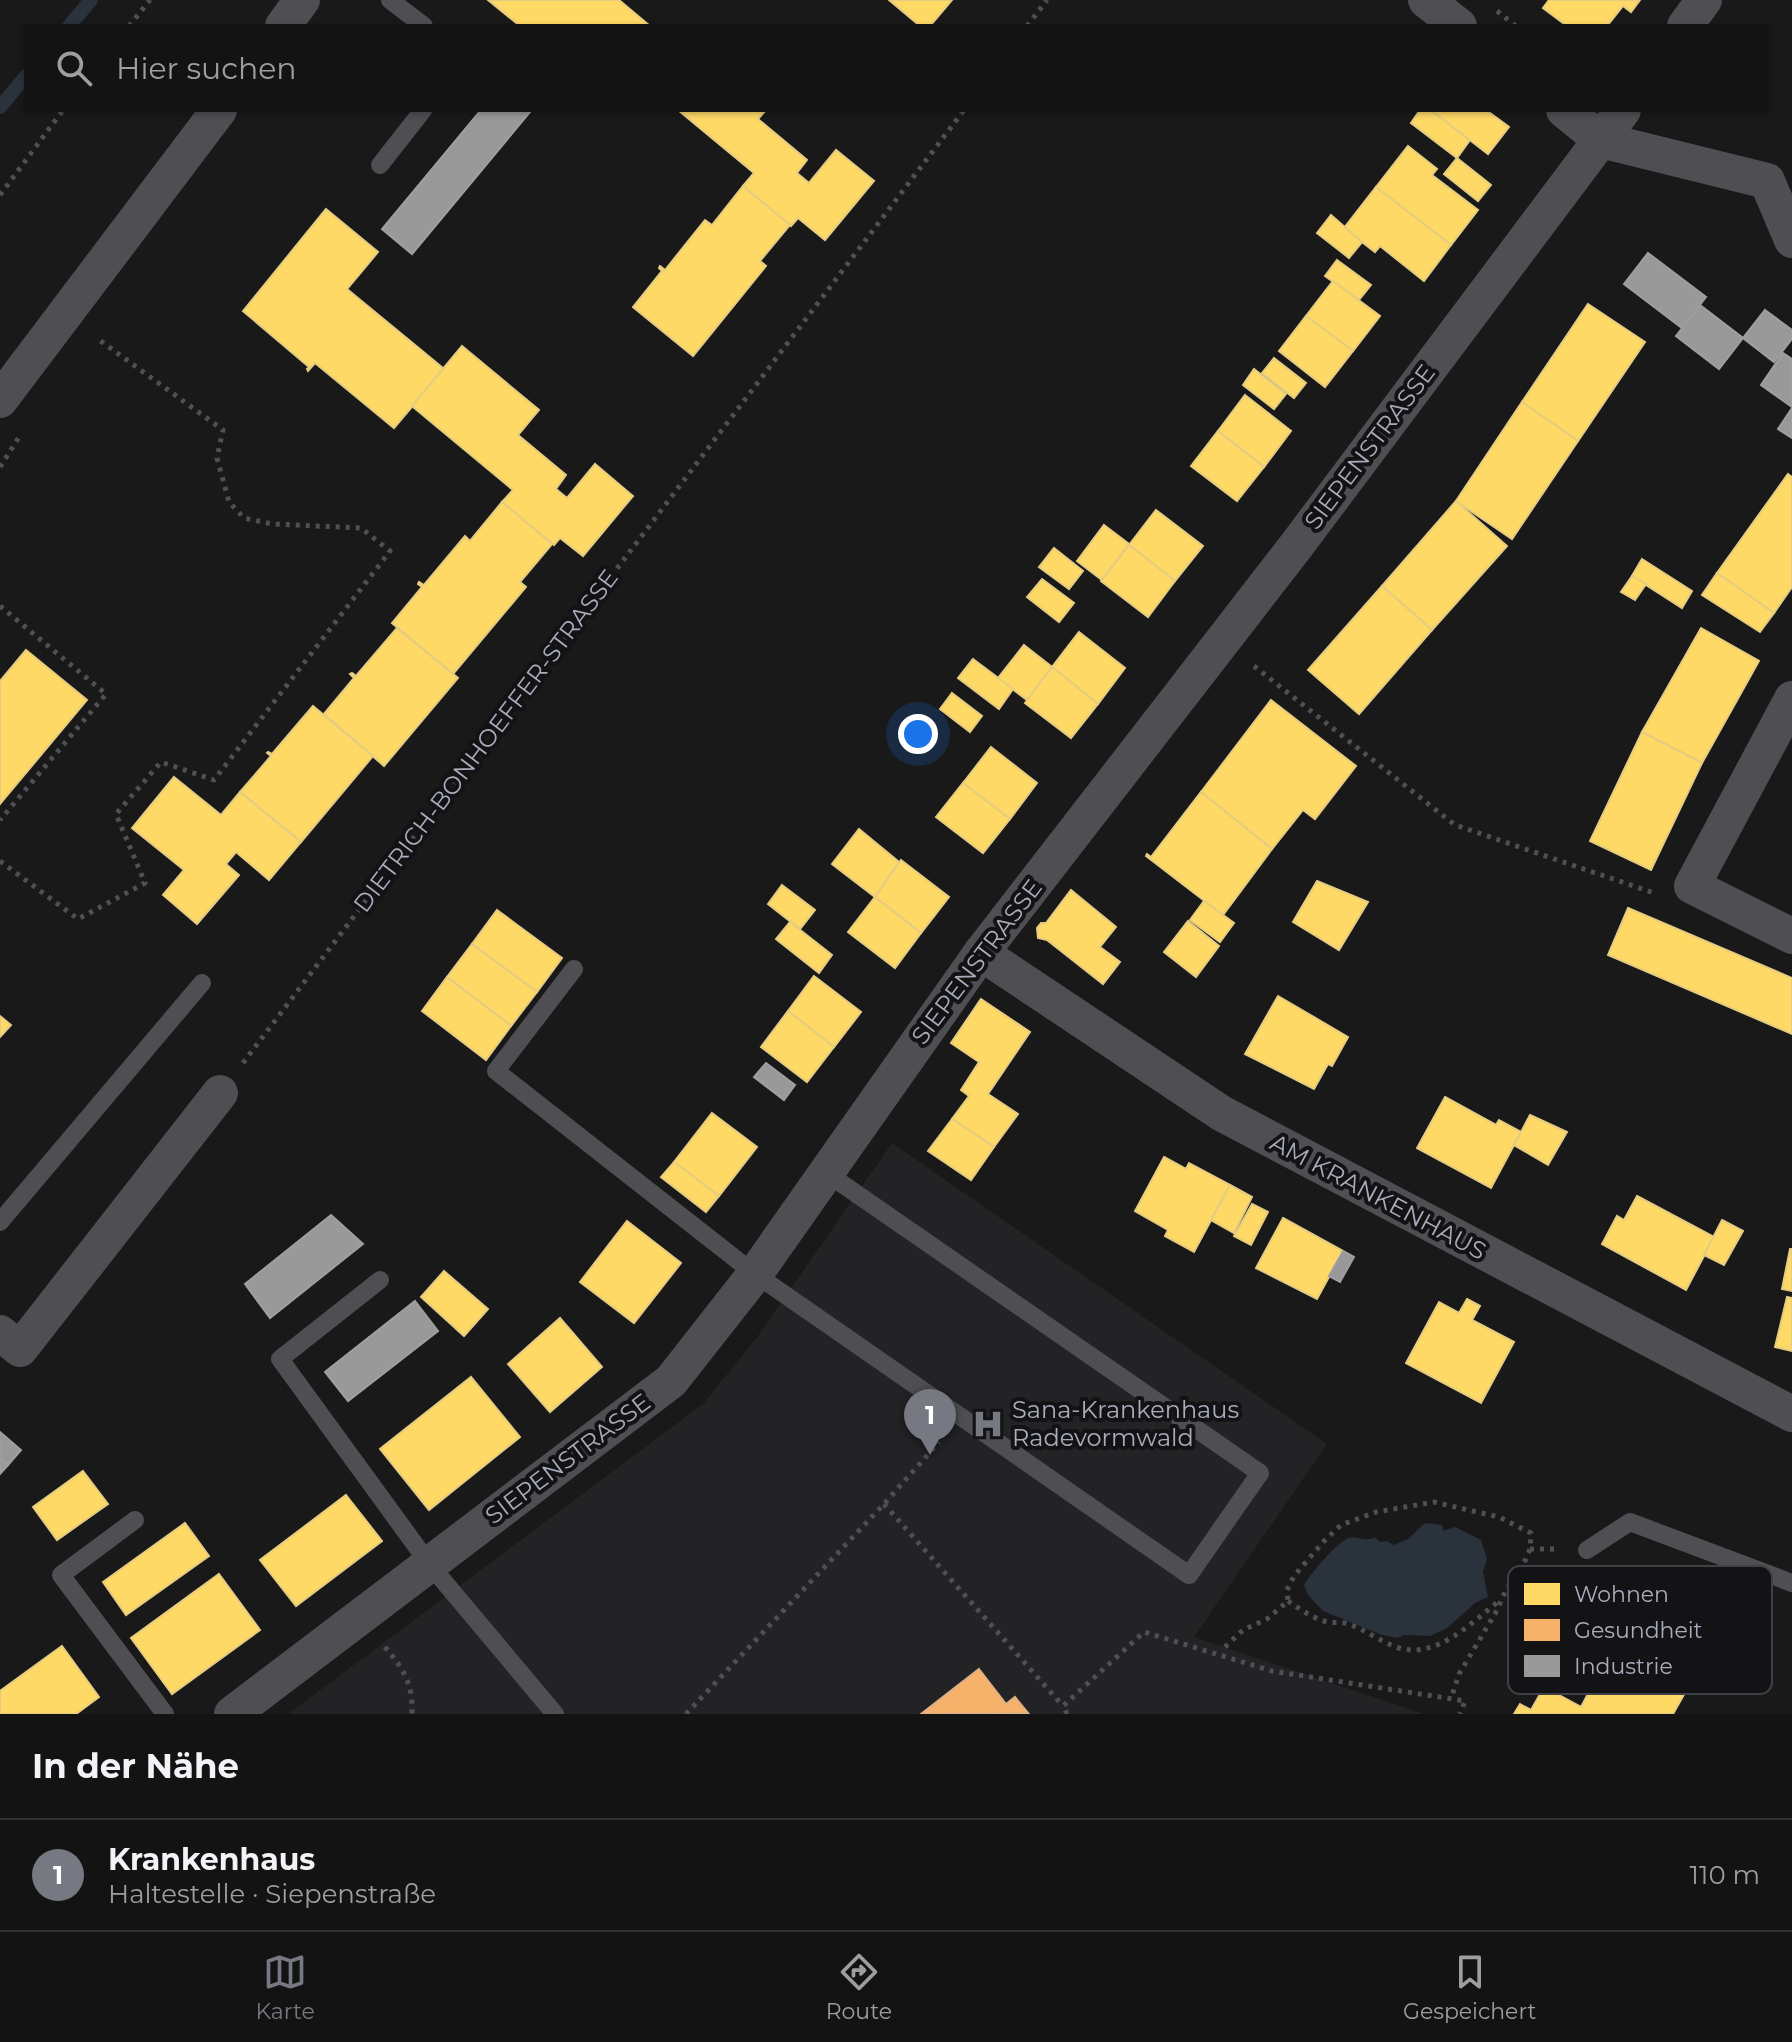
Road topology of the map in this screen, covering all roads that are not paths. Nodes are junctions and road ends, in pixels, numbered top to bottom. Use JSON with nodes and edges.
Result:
{"nodes":[{"id":1,"x":302,"y":0,"type":"edge"},
{"id":2,"x":390,"y":0,"type":"edge"},
{"id":3,"x":1426,"y":0,"type":"edge"},
{"id":4,"x":1704,"y":0,"type":"edge"},
{"id":5,"x":284,"y":24,"type":"edge"},
{"id":6,"x":421,"y":24,"type":"edge"},
{"id":7,"x":1456,"y":24,"type":"edge"},
{"id":8,"x":1686,"y":24,"type":"edge"},
{"id":9,"x":217,"y":112,"type":"edge"},
{"id":10,"x":421,"y":112,"type":"edge"},
{"id":11,"x":1566,"y":112,"type":"edge"},
{"id":12,"x":1622,"y":112,"type":"edge"},
{"id":13,"x":1601,"y":140,"type":"junction"},
{"id":14,"x":380,"y":165,"type":"dead end"},
{"id":15,"x":1792,"y":240,"type":"edge"},
{"id":16,"x":0,"y":400,"type":"edge"},
{"id":17,"x":1792,"y":699,"type":"edge"},
{"id":18,"x":1792,"y":936,"type":"edge"},
{"id":19,"x":981,"y":953,"type":"junction"},
{"id":20,"x":574,"y":969,"type":"dead end"},
{"id":21,"x":202,"y":983,"type":"dead end"},
{"id":22,"x":220,"y":1093,"type":"road end"},
{"id":23,"x":825,"y":1172,"type":"junction"},
{"id":24,"x":0,"y":1222,"type":"edge"},
{"id":25,"x":755,"y":1274,"type":"junction"},
{"id":26,"x":380,"y":1280,"type":"dead end"},
{"id":27,"x":0,"y":1333,"type":"edge"},
{"id":28,"x":1792,"y":1414,"type":"edge"},
{"id":29,"x":135,"y":1520,"type":"dead end"},
{"id":30,"x":1587,"y":1550,"type":"dead end"},
{"id":31,"x":430,"y":1565,"type":"junction"},
{"id":32,"x":1747,"y":1566,"type":"edge"},
{"id":33,"x":1772,"y":1575,"type":"edge"},
{"id":34,"x":1792,"y":1583,"type":"edge"},
{"id":35,"x":165,"y":1714,"type":"edge"},
{"id":36,"x":232,"y":1714,"type":"edge"},
{"id":37,"x":555,"y":1714,"type":"edge"}],
"edges":[{"from":1,"to":5,"type":"street"},
{"from":2,"to":6,"type":"lane"},
{"from":3,"to":7,"type":"street"},
{"from":4,"to":8,"type":"street"},
{"from":9,"to":16,"type":"street"},
{"from":10,"to":14,"type":"lane"},
{"from":11,"to":13,"type":"street"},
{"from":12,"to":13,"type":"street","name":"SIEPENSTRASSE"},
{"from":13,"to":15,"type":"street"},
{"from":13,"to":19,"type":"street","name":"SIEPENSTRASSE"},
{"from":17,"to":18,"type":"street"},
{"from":19,"to":23,"type":"street","name":"SIEPENSTRASSE"},
{"from":19,"to":28,"type":"street","name":"AM KRANKENHAUS"},
{"from":20,"to":25,"type":"lane"},
{"from":21,"to":24,"type":"lane"},
{"from":22,"to":27,"type":"street"},
{"from":23,"to":25,"type":"street","name":"SIEPENSTRASSE"},
{"from":23,"to":25,"type":"lane"},
{"from":25,"to":31,"type":"street","name":"SIEPENSTRASSE"},
{"from":26,"to":31,"type":"lane"},
{"from":29,"to":35,"type":"lane"},
{"from":30,"to":32,"type":"lane"},
{"from":31,"to":36,"type":"street","name":"SIEPENSTRASSE"},
{"from":31,"to":37,"type":"lane"},
{"from":33,"to":34,"type":"lane"}]}
